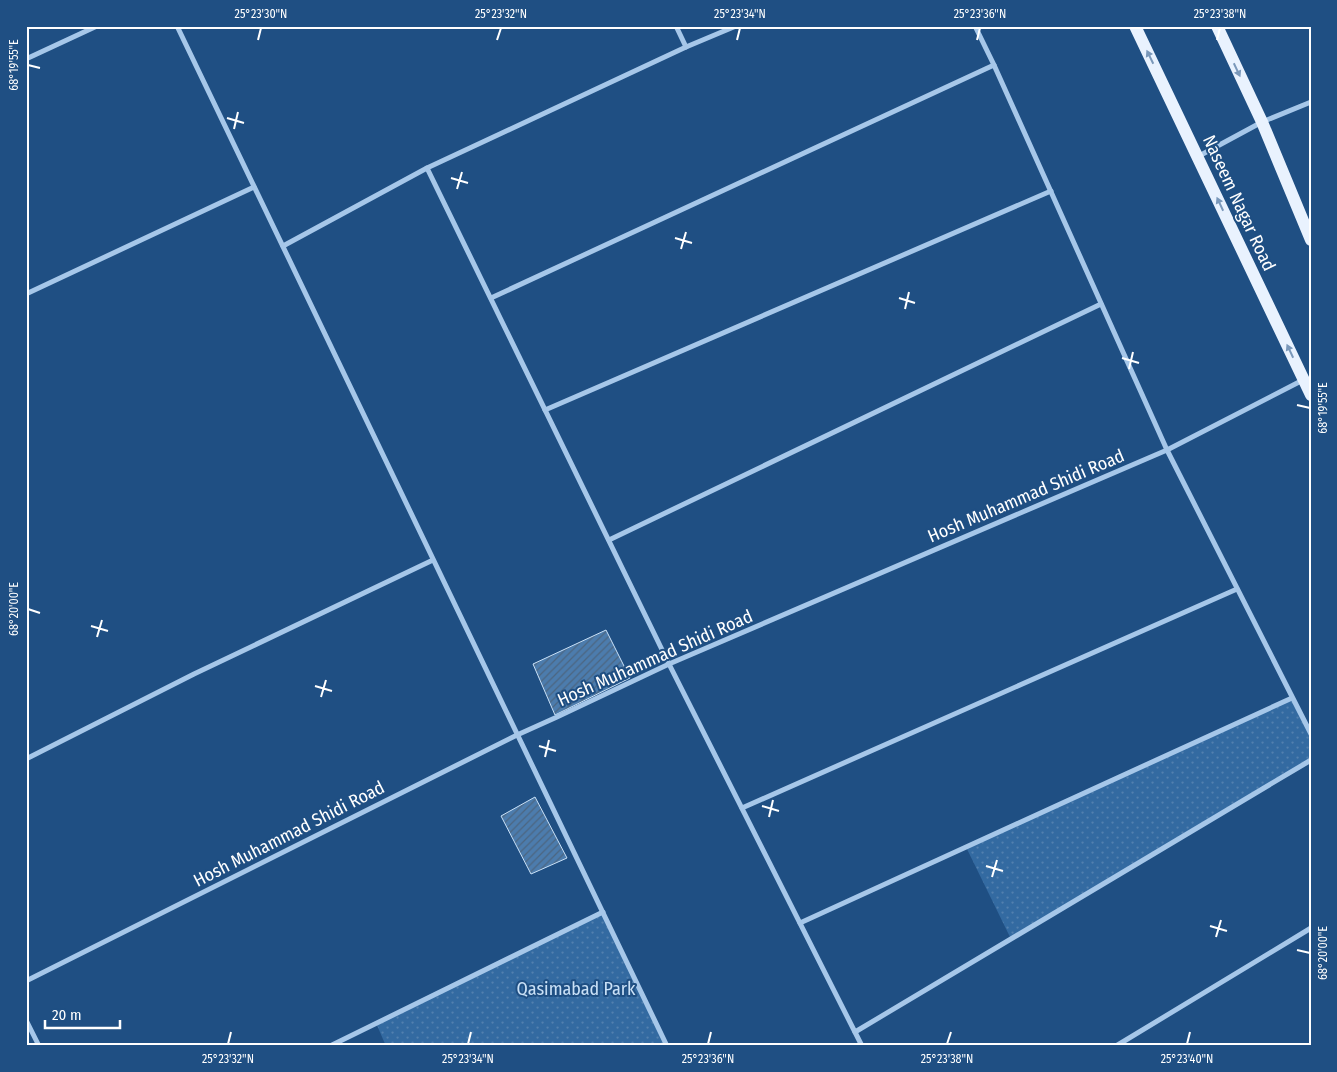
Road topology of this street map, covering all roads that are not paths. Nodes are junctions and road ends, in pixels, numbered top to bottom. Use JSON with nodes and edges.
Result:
{"nodes":[{"id":1,"x":97,"y":26,"type":"edge"},
{"id":2,"x":177,"y":26,"type":"edge"},
{"id":3,"x":676,"y":26,"type":"edge"},
{"id":4,"x":736,"y":26,"type":"edge"},
{"id":5,"x":975,"y":26,"type":"edge"},
{"id":6,"x":1135,"y":26,"type":"edge"},
{"id":7,"x":1217,"y":26,"type":"edge"},
{"id":8,"x":686,"y":47,"type":"junction"},
{"id":9,"x":26,"y":59,"type":"edge"},
{"id":10,"x":994,"y":65,"type":"junction"},
{"id":11,"x":1311,"y":102,"type":"edge"},
{"id":12,"x":1262,"y":122,"type":"junction"},
{"id":13,"x":1198,"y":156,"type":"junction"},
{"id":14,"x":427,"y":168,"type":"junction"},
{"id":15,"x":254,"y":187,"type":"junction"},
{"id":16,"x":1050,"y":191,"type":"junction"},
{"id":17,"x":1311,"y":240,"type":"edge"},
{"id":18,"x":283,"y":246,"type":"junction"},
{"id":19,"x":26,"y":294,"type":"edge"},
{"id":20,"x":491,"y":298,"type":"junction"},
{"id":21,"x":1101,"y":304,"type":"junction"},
{"id":22,"x":1307,"y":378,"type":"edge"},
{"id":23,"x":1311,"y":395,"type":"edge"},
{"id":24,"x":545,"y":410,"type":"junction"},
{"id":25,"x":1167,"y":450,"type":"junction"},
{"id":26,"x":609,"y":540,"type":"junction"},
{"id":27,"x":434,"y":560,"type":"junction"},
{"id":28,"x":1237,"y":589,"type":"junction"},
{"id":29,"x":669,"y":664,"type":"junction"},
{"id":30,"x":1292,"y":698,"type":"junction"},
{"id":31,"x":517,"y":734,"type":"junction"},
{"id":32,"x":1311,"y":734,"type":"edge"},
{"id":33,"x":26,"y":759,"type":"edge"},
{"id":34,"x":1311,"y":760,"type":"edge"},
{"id":35,"x":742,"y":808,"type":"junction"},
{"id":36,"x":603,"y":912,"type":"junction"},
{"id":37,"x":800,"y":923,"type":"junction"},
{"id":38,"x":1311,"y":928,"type":"edge"},
{"id":39,"x":26,"y":981,"type":"edge"},
{"id":40,"x":26,"y":1020,"type":"edge"},
{"id":41,"x":855,"y":1032,"type":"junction"},
{"id":42,"x":39,"y":1046,"type":"edge"},
{"id":43,"x":330,"y":1046,"type":"edge"},
{"id":44,"x":667,"y":1046,"type":"edge"},
{"id":45,"x":862,"y":1046,"type":"edge"},
{"id":46,"x":1116,"y":1046,"type":"edge"}],
"edges":[{"from":1,"to":9,"type":"street"},
{"from":2,"to":15,"type":"street"},
{"from":3,"to":8,"type":"street"},
{"from":4,"to":8,"type":"street"},
{"from":5,"to":10,"type":"street"},
{"from":13,"to":6,"type":"main road","name":"Naseem Nagar Road","one_way":true},
{"from":7,"to":12,"type":"main road","one_way":true},
{"from":8,"to":14,"type":"street"},
{"from":10,"to":16,"type":"street"},
{"from":10,"to":20,"type":"street"},
{"from":11,"to":12,"type":"street"},
{"from":12,"to":13,"type":"street"},
{"from":12,"to":17,"type":"main road"},
{"from":22,"to":13,"type":"main road","name":"Naseem Nagar Road","one_way":true},
{"from":14,"to":18,"type":"street"},
{"from":14,"to":20,"type":"street"},
{"from":15,"to":18,"type":"street"},
{"from":15,"to":19,"type":"street"},
{"from":16,"to":21,"type":"street"},
{"from":16,"to":24,"type":"street"},
{"from":18,"to":27,"type":"street"},
{"from":20,"to":24,"type":"street"},
{"from":21,"to":25,"type":"street"},
{"from":21,"to":26,"type":"street"},
{"from":22,"to":23,"type":"main road","name":"Naseem Nagar Road"},
{"from":22,"to":25,"type":"street","name":"Hosh Muhammad Shidi Road"},
{"from":24,"to":26,"type":"street"},
{"from":25,"to":28,"type":"street"},
{"from":25,"to":29,"type":"street","name":"Hosh Muhammad Shidi Road"},
{"from":26,"to":29,"type":"street"},
{"from":27,"to":31,"type":"street"},
{"from":27,"to":33,"type":"street"},
{"from":28,"to":30,"type":"street"},
{"from":28,"to":35,"type":"street"},
{"from":29,"to":31,"type":"street","name":"Hosh Muhammad Shidi Road"},
{"from":29,"to":35,"type":"street"},
{"from":30,"to":32,"type":"street"},
{"from":30,"to":37,"type":"street"},
{"from":31,"to":36,"type":"street"},
{"from":31,"to":39,"type":"street","name":"Hosh Muhammad Shidi Road"},
{"from":34,"to":41,"type":"street"},
{"from":35,"to":37,"type":"street"},
{"from":36,"to":43,"type":"street"},
{"from":36,"to":44,"type":"street"},
{"from":37,"to":41,"type":"street"},
{"from":38,"to":46,"type":"street"},
{"from":40,"to":42,"type":"street"},
{"from":41,"to":45,"type":"street"}]}
